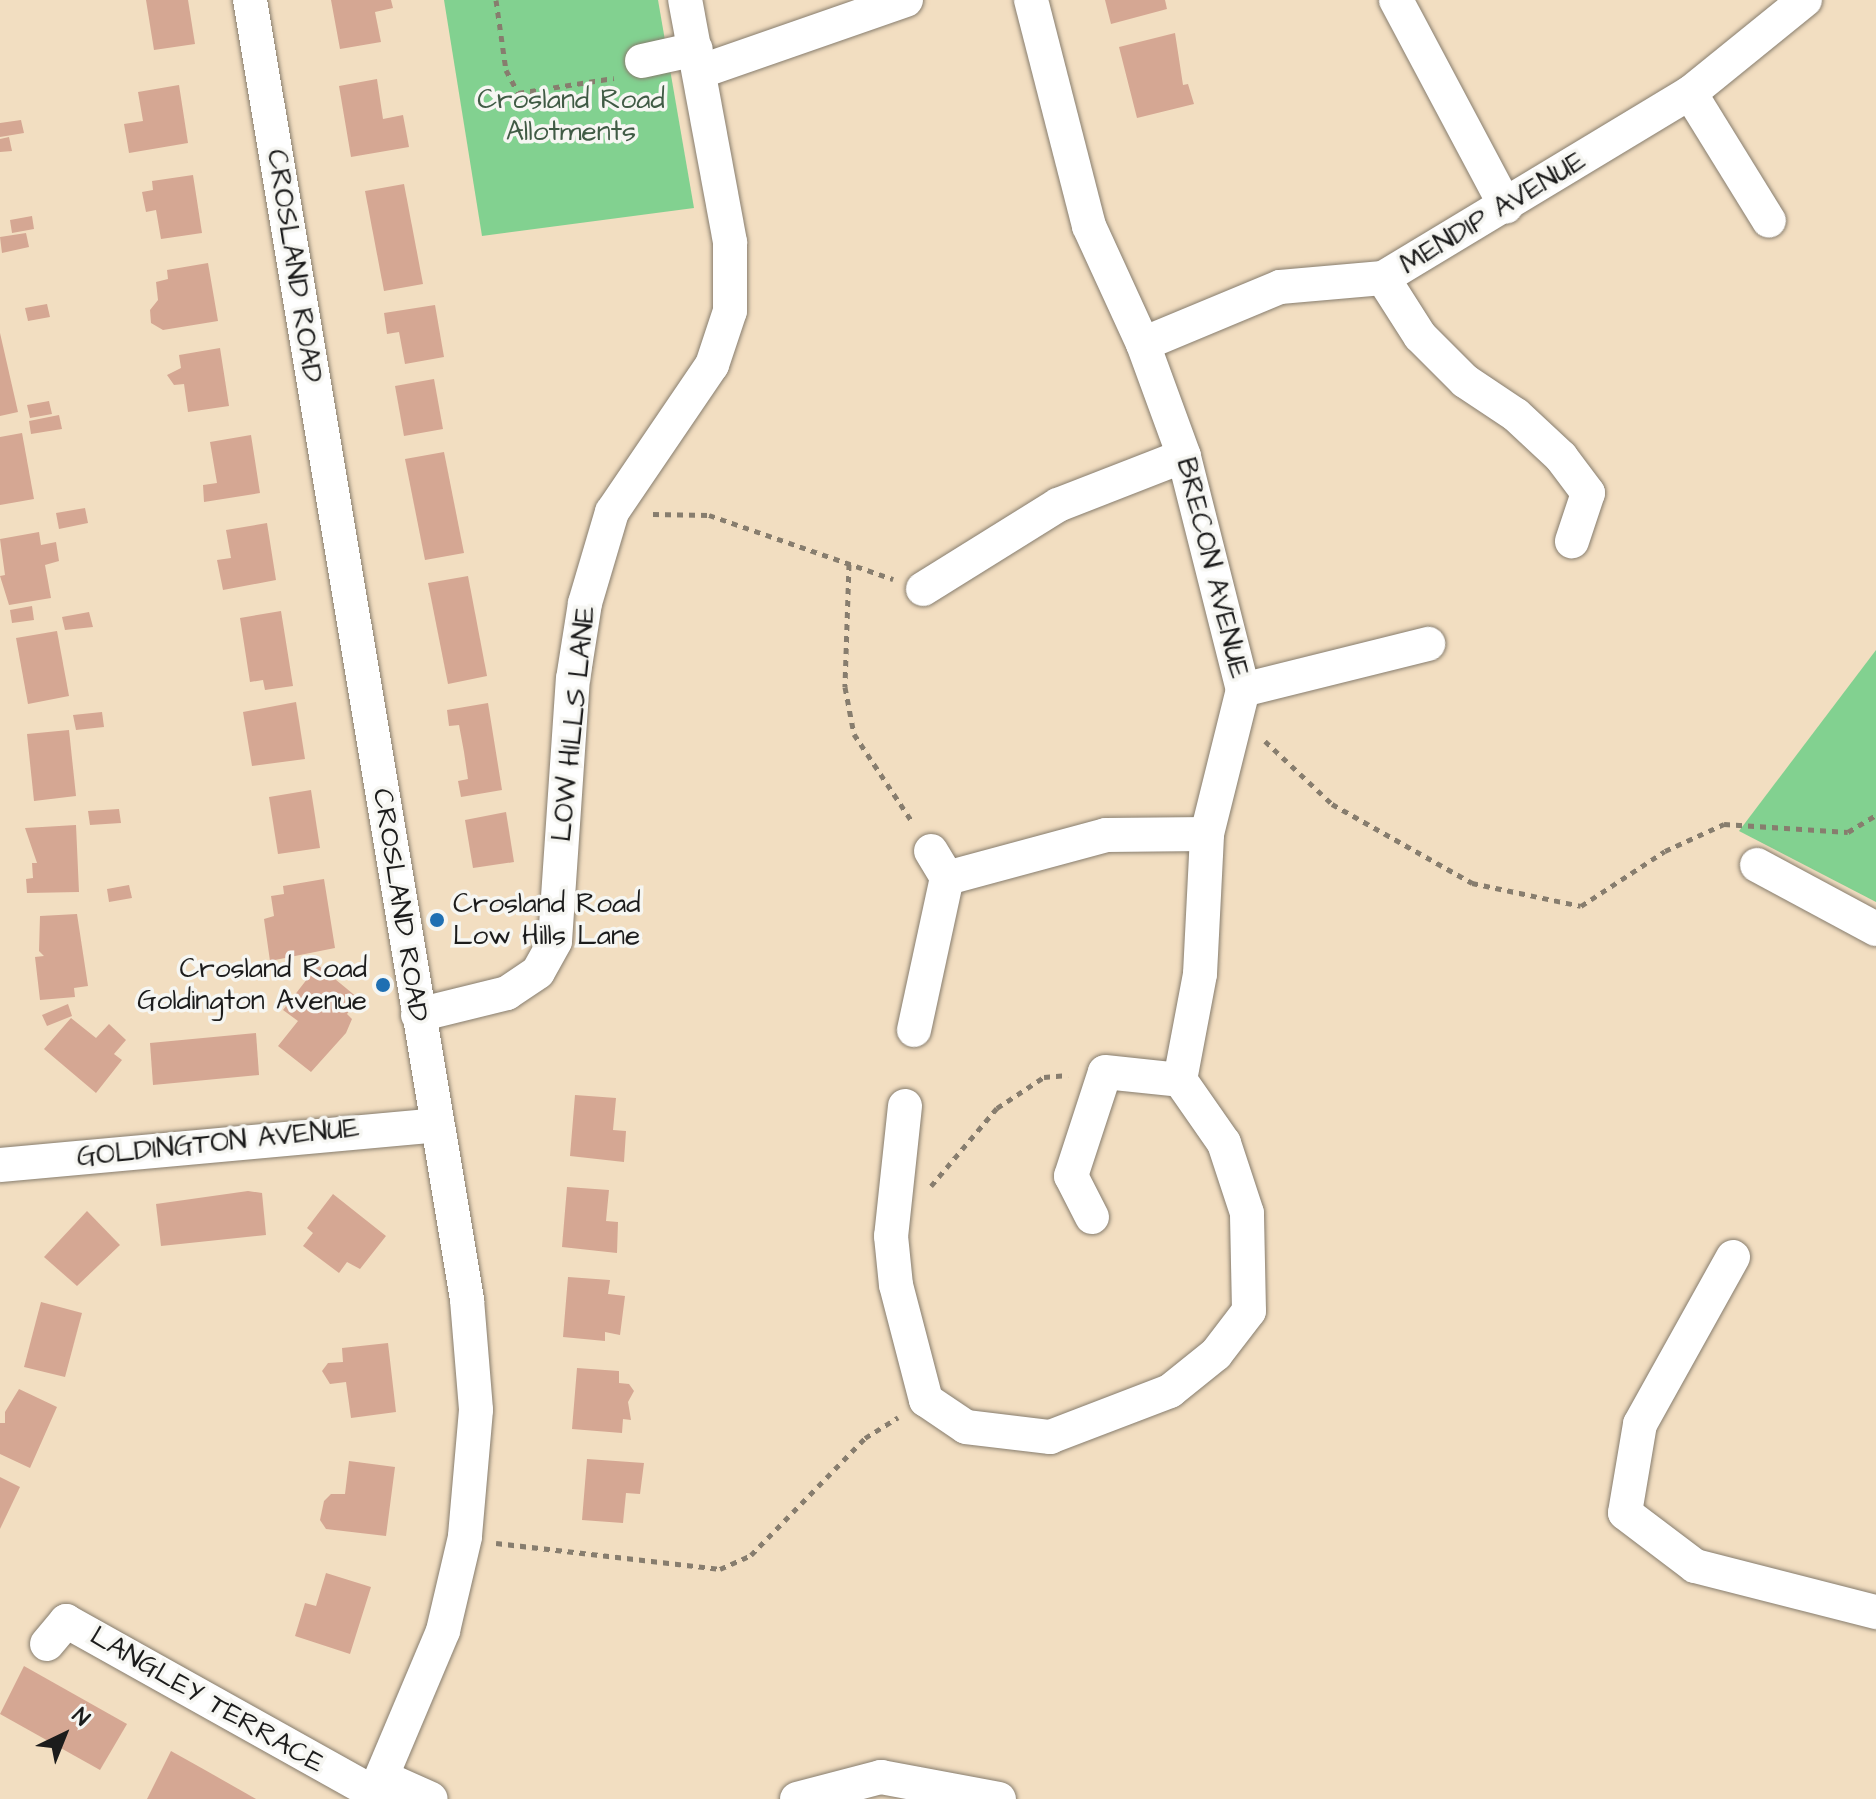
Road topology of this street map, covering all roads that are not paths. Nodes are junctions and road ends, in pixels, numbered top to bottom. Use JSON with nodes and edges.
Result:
{"nodes":[{"id":1,"x":250,"y":0,"type":"edge"},
{"id":2,"x":685,"y":0,"type":"edge"},
{"id":3,"x":906,"y":0,"type":"edge"},
{"id":4,"x":1031,"y":0,"type":"edge"},
{"id":5,"x":1396,"y":0,"type":"edge"},
{"id":6,"x":1805,"y":0,"type":"edge"},
{"id":7,"x":699,"y":60,"type":"junction"},
{"id":8,"x":642,"y":61,"type":"road end"},
{"id":9,"x":1690,"y":93,"type":"junction"},
{"id":10,"x":1506,"y":207,"type":"junction"},
{"id":11,"x":1769,"y":221,"type":"dead end"},
{"id":12,"x":1383,"y":278,"type":"junction"},
{"id":13,"x":1143,"y":344,"type":"junction"},
{"id":14,"x":1184,"y":456,"type":"junction"},
{"id":15,"x":1572,"y":541,"type":"dead end"},
{"id":16,"x":923,"y":589,"type":"road end"},
{"id":17,"x":1428,"y":644,"type":"dead end"},
{"id":18,"x":1240,"y":703,"type":"junction"},
{"id":19,"x":1207,"y":834,"type":"junction"},
{"id":20,"x":1757,"y":865,"type":"dead end"},
{"id":21,"x":1876,"y":929,"type":"edge"},
{"id":22,"x":418,"y":1015,"type":"junction"},
{"id":23,"x":914,"y":1030,"type":"dead end"},
{"id":24,"x":1180,"y":1080,"type":"junction"},
{"id":25,"x":905,"y":1106,"type":"dead end"},
{"id":26,"x":436,"y":1125,"type":"junction"},
{"id":27,"x":0,"y":1165,"type":"edge"},
{"id":28,"x":1092,"y":1217,"type":"dead end"},
{"id":29,"x":1733,"y":1257,"type":"dead end"},
{"id":30,"x":1876,"y":1612,"type":"edge"},
{"id":31,"x":47,"y":1644,"type":"dead end"},
{"id":32,"x":377,"y":1790,"type":"edge"},
{"id":33,"x":987,"y":1798,"type":"edge"},
{"id":34,"x":431,"y":1799,"type":"edge"},
{"id":35,"x":797,"y":1799,"type":"edge"}],
"edges":[{"from":1,"to":22,"type":"street","name":"CROSLAND ROAD"},
{"from":2,"to":7,"type":"street","name":"LOW HILLS LANE"},
{"from":3,"to":7,"type":"street"},
{"from":4,"to":13,"type":"street","name":"BRECON AVENUE"},
{"from":5,"to":10,"type":"street"},
{"from":6,"to":9,"type":"street","name":"MENDIP AVENUE"},
{"from":7,"to":8,"type":"street"},
{"from":7,"to":22,"type":"street","name":"LOW HILLS LANE"},
{"from":9,"to":10,"type":"street","name":"MENDIP AVENUE"},
{"from":9,"to":11,"type":"street"},
{"from":10,"to":12,"type":"street","name":"MENDIP AVENUE"},
{"from":12,"to":13,"type":"street","name":"MENDIP AVENUE"},
{"from":12,"to":15,"type":"street"},
{"from":13,"to":14,"type":"street","name":"BRECON AVENUE"},
{"from":14,"to":16,"type":"street"},
{"from":14,"to":18,"type":"street","name":"BRECON AVENUE"},
{"from":17,"to":18,"type":"street"},
{"from":18,"to":19,"type":"street","name":"BRECON AVENUE"},
{"from":19,"to":23,"type":"street"},
{"from":19,"to":24,"type":"street","name":"BRECON AVENUE"},
{"from":20,"to":21,"type":"street"},
{"from":22,"to":26,"type":"street","name":"CROSLAND ROAD"},
{"from":24,"to":25,"type":"street"},
{"from":24,"to":28,"type":"street"},
{"from":26,"to":27,"type":"street","name":"GOLDINGTON AVENUE"},
{"from":26,"to":32,"type":"street","name":"CROSLAND ROAD"},
{"from":29,"to":30,"type":"street"},
{"from":31,"to":32,"type":"street","name":"LANGLEY TERRACE"},
{"from":32,"to":34,"type":"street"},
{"from":33,"to":35,"type":"street"}]}
